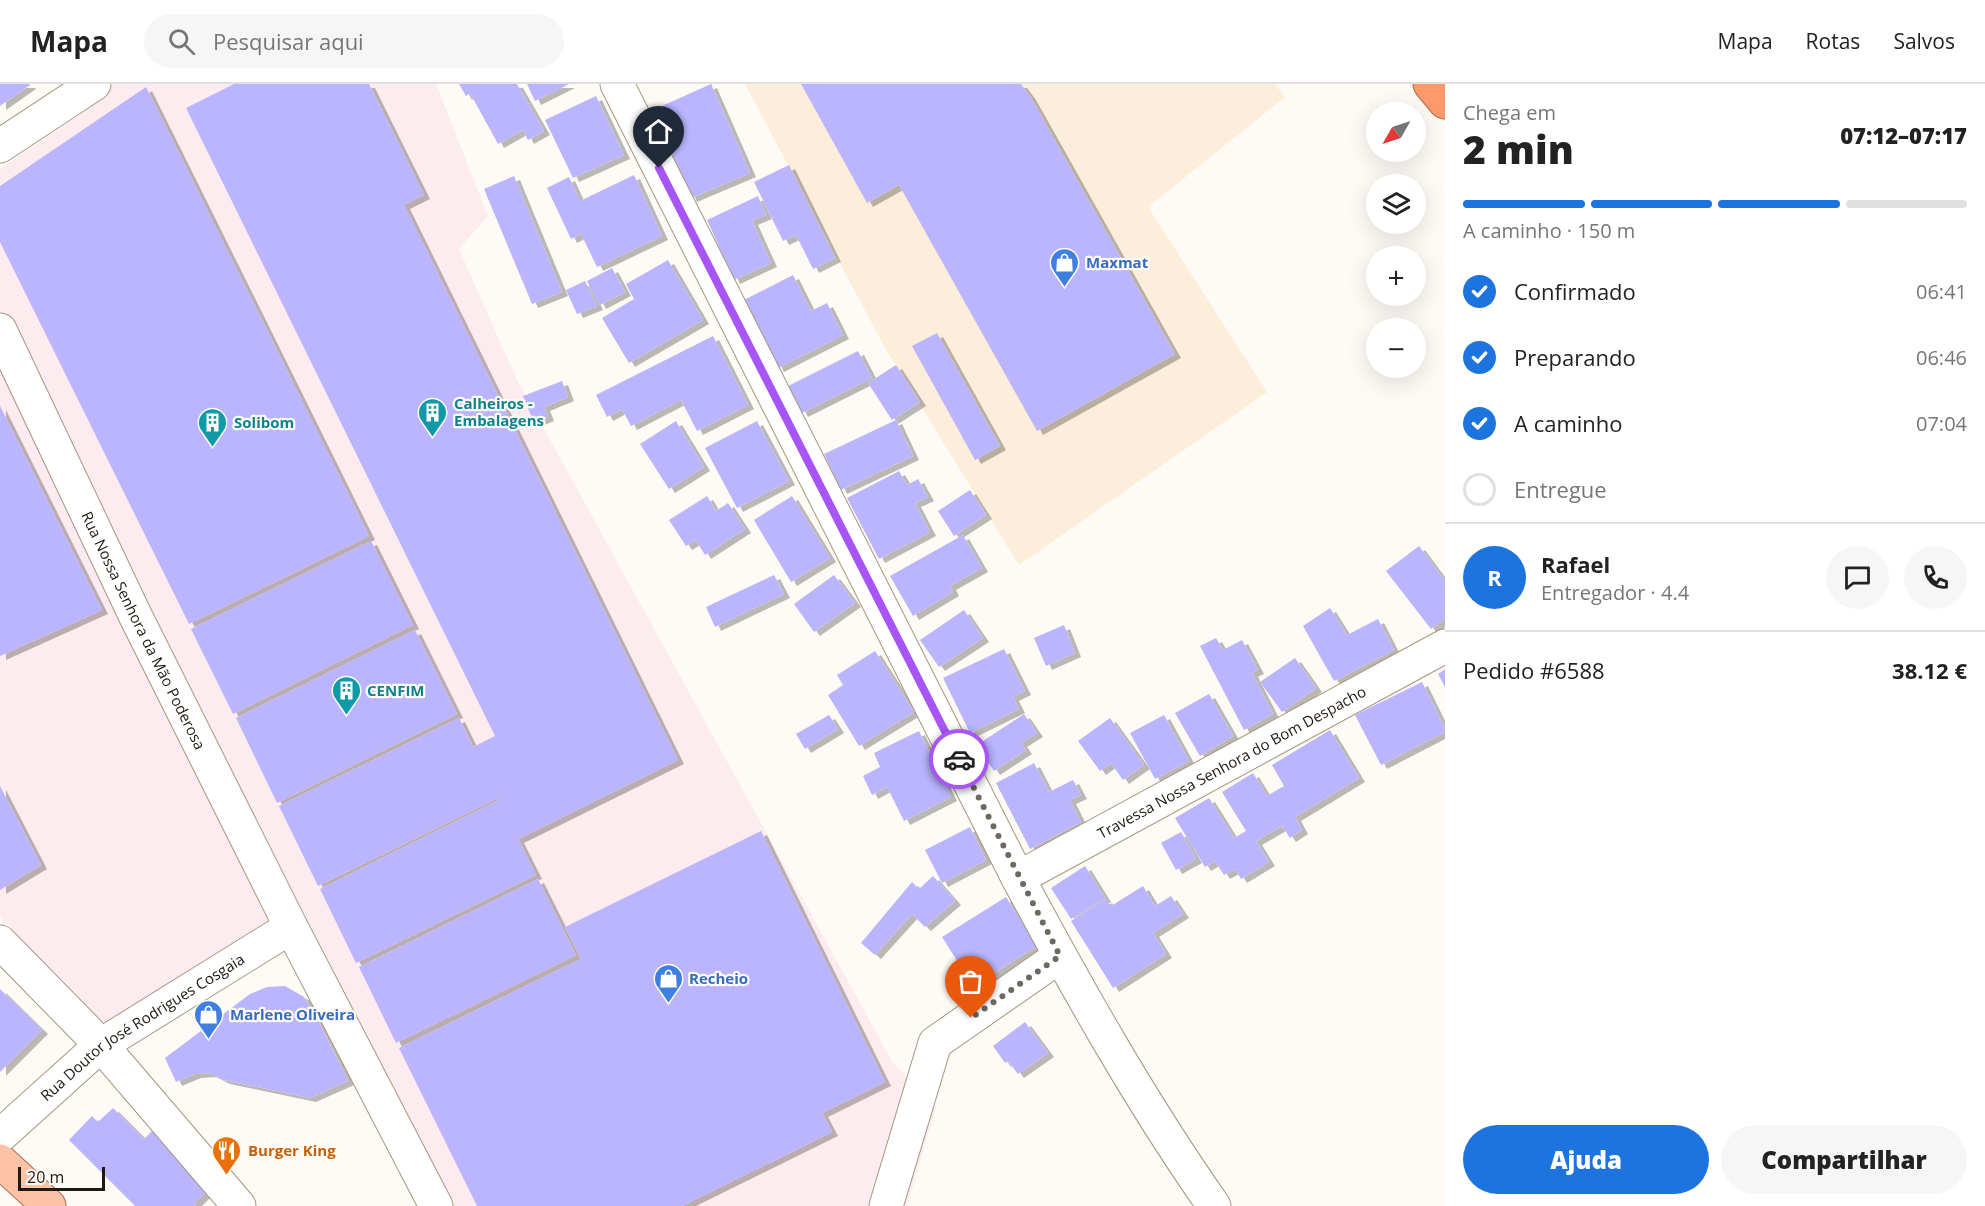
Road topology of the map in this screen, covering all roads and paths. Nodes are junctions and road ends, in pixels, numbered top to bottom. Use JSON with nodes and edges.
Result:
{"nodes":[{"id":1,"x":94,"y":84,"type":"edge"},
{"id":2,"x":617,"y":84,"type":"edge"},
{"id":3,"x":1430,"y":84,"type":"edge"},
{"id":4,"x":1445,"y":102,"type":"edge"},
{"id":5,"x":0,"y":146,"type":"edge"},
{"id":6,"x":0,"y":330,"type":"edge"},
{"id":7,"x":1445,"y":646,"type":"edge"},
{"id":8,"x":1018,"y":878,"type":"junction"},
{"id":9,"x":291,"y":927,"type":"junction"},
{"id":10,"x":0,"y":942,"type":"edge"},
{"id":11,"x":1060,"y":956,"type":"junction"},
{"id":12,"x":101,"y":1045,"type":"junction"},
{"id":13,"x":0,"y":1136,"type":"edge"},
{"id":14,"x":0,"y":1161,"type":"edge"},
{"id":15,"x":49,"y":1206,"type":"edge"},
{"id":16,"x":239,"y":1206,"type":"edge"},
{"id":17,"x":436,"y":1206,"type":"edge"},
{"id":18,"x":886,"y":1206,"type":"edge"},
{"id":19,"x":1214,"y":1206,"type":"edge"}],
"edges":[{"from":1,"to":5,"type":"street"},
{"from":2,"to":8,"type":"street"},
{"from":3,"to":4,"type":"highway"},
{"from":6,"to":9,"type":"street","name":"Rua Nossa Senhora da Mão Poderosa"},
{"from":7,"to":8,"type":"street","name":"Travessa Nossa Senhora do Bom Despacho"},
{"from":8,"to":11,"type":"street"},
{"from":9,"to":12,"type":"street","name":"Rua Doutor José Rodrigues Cosgaia"},
{"from":9,"to":17,"type":"street","name":"Rua Nossa Senhora da Mão Poderosa"},
{"from":10,"to":12,"type":"street"},
{"from":11,"to":18,"type":"street"},
{"from":11,"to":19,"type":"street"},
{"from":12,"to":13,"type":"street","name":"Rua Doutor José Rodrigues Cosgaia"},
{"from":12,"to":16,"type":"street"},
{"from":14,"to":15,"type":"main road"}]}
